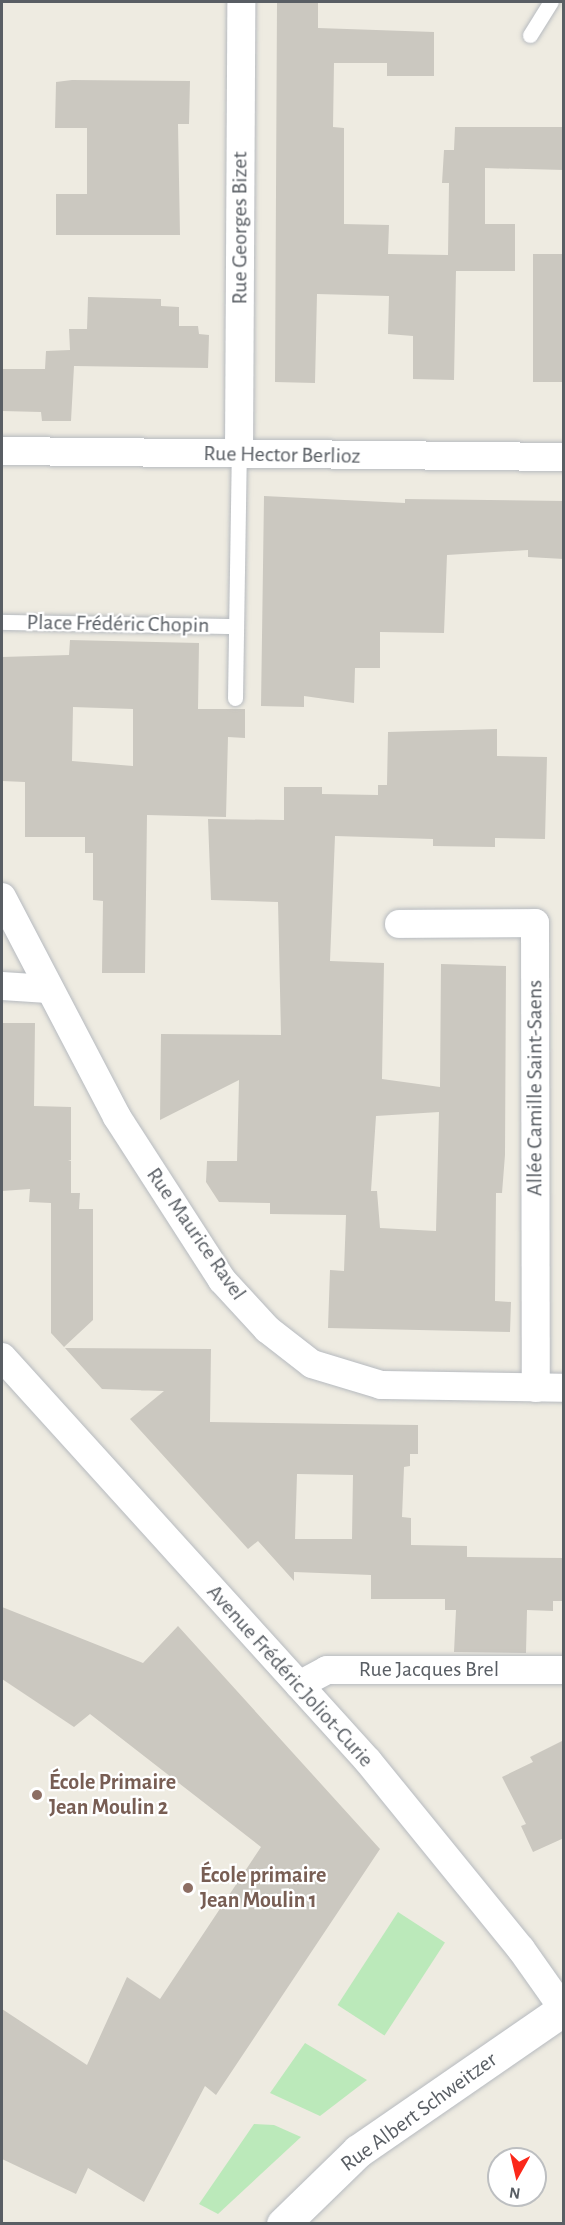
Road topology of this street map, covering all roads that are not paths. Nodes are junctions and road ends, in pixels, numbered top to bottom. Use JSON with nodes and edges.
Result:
{"nodes":[{"id":1,"x":241,"y":2,"type":"edge"},
{"id":2,"x":551,"y":2,"type":"edge"},
{"id":3,"x":530,"y":35,"type":"dead end"},
{"id":4,"x":2,"y":451,"type":"edge"},
{"id":5,"x":239,"y":454,"type":"junction"},
{"id":6,"x":564,"y":457,"type":"edge"},
{"id":7,"x":2,"y":622,"type":"edge"},
{"id":8,"x":234,"y":626,"type":"junction"},
{"id":9,"x":234,"y":698,"type":"dead end"},
{"id":10,"x":2,"y":897,"type":"edge"},
{"id":11,"x":399,"y":924,"type":"dead end"},
{"id":12,"x":2,"y":986,"type":"edge"},
{"id":13,"x":48,"y":989,"type":"junction"},
{"id":14,"x":2,"y":1357,"type":"edge"},
{"id":15,"x":550,"y":1388,"type":"edge"},
{"id":16,"x":564,"y":1670,"type":"edge"},
{"id":17,"x":299,"y":1685,"type":"junction"},
{"id":18,"x":563,"y":2009,"type":"edge"},
{"id":19,"x":283,"y":2223,"type":"edge"}],
"edges":[{"from":1,"to":5,"type":"street","name":"Rue Georges Bizet"},
{"from":2,"to":3,"type":"lane"},
{"from":4,"to":5,"type":"street","name":"Rue Hector Berlioz"},
{"from":5,"to":6,"type":"street","name":"Rue Hector Berlioz"},
{"from":5,"to":8,"type":"lane","name":"Place Frédéric Chopin"},
{"from":7,"to":8,"type":"lane","name":"Place Frédéric Chopin"},
{"from":8,"to":9,"type":"lane","name":"Place Frédéric Chopin"},
{"from":10,"to":13,"type":"street","name":"Rue Maurice Ravel"},
{"from":11,"to":15,"type":"street","name":"Allée Camille Saint-Saens"},
{"from":12,"to":13,"type":"street"},
{"from":13,"to":15,"type":"street","name":"Rue Maurice Ravel"},
{"from":14,"to":17,"type":"street","name":"Avenue Frédéric Joliot-Curie"},
{"from":16,"to":17,"type":"street","name":"Rue Jacques Brel"},
{"from":17,"to":18,"type":"street","name":"Avenue Frédéric Joliot-Curie"},
{"from":18,"to":19,"type":"street","name":"Rue Albert Schweitzer"}]}
